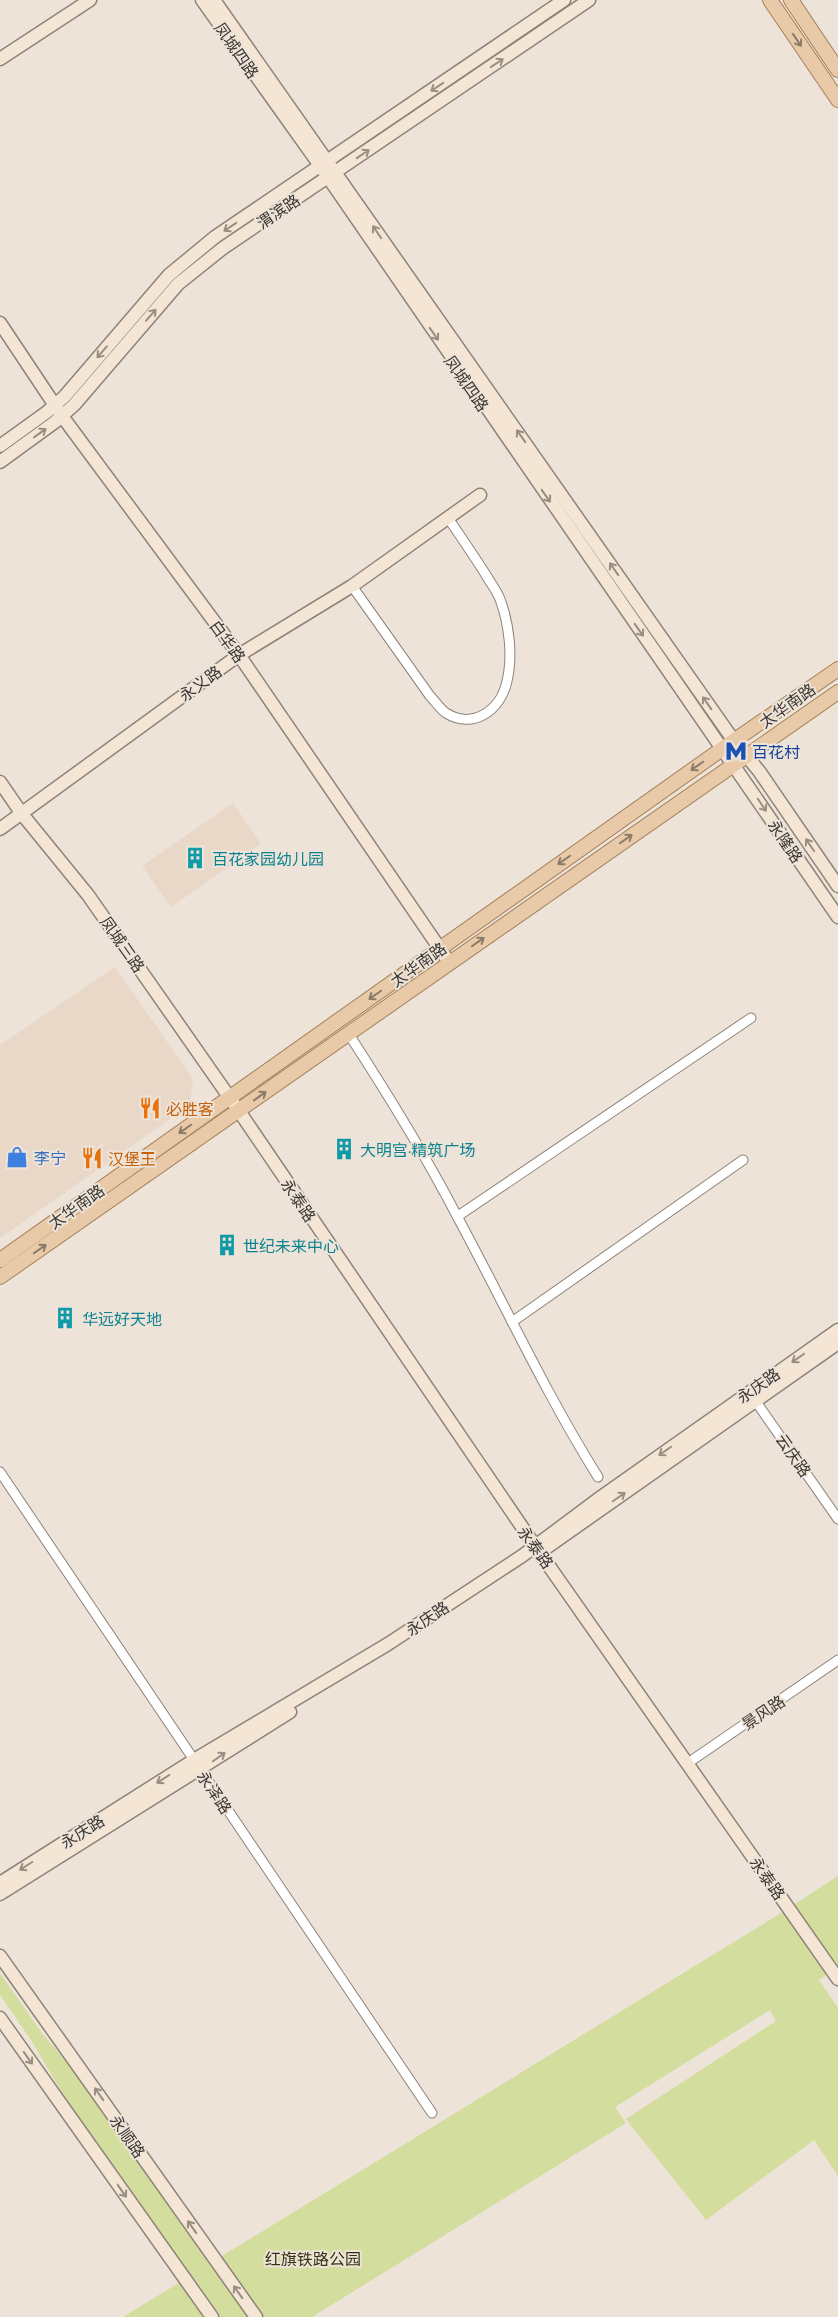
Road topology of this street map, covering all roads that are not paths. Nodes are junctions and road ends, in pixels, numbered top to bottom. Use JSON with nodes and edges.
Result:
{"nodes":[{"id":1,"x":90,"y":0,"type":"edge"},
{"id":2,"x":202,"y":0,"type":"edge"},
{"id":3,"x":214,"y":0,"type":"edge"},
{"id":4,"x":564,"y":0,"type":"edge"},
{"id":5,"x":589,"y":0,"type":"edge"},
{"id":6,"x":770,"y":0,"type":"edge"},
{"id":7,"x":791,"y":0,"type":"edge"},
{"id":8,"x":0,"y":59,"type":"edge"},
{"id":9,"x":838,"y":70,"type":"edge"},
{"id":10,"x":838,"y":100,"type":"edge"},
{"id":11,"x":329,"y":170,"type":"junction"},
{"id":12,"x":0,"y":324,"type":"edge"},
{"id":13,"x":58,"y":411,"type":"junction"},
{"id":14,"x":0,"y":446,"type":"edge"},
{"id":15,"x":0,"y":462,"type":"edge"},
{"id":16,"x":480,"y":495,"type":"dead end"},
{"id":17,"x":448,"y":518,"type":"junction"},
{"id":18,"x":352,"y":586,"type":"junction"},
{"id":19,"x":239,"y":655,"type":"junction"},
{"id":20,"x":838,"y":669,"type":"edge"},
{"id":21,"x":838,"y":692,"type":"edge"},
{"id":22,"x":734,"y":741,"type":"junction"},
{"id":23,"x":722,"y":749,"type":"junction"},
{"id":24,"x":748,"y":755,"type":"junction"},
{"id":25,"x":734,"y":765,"type":"junction"},
{"id":26,"x":0,"y":782,"type":"edge"},
{"id":27,"x":22,"y":814,"type":"junction"},
{"id":28,"x":0,"y":829,"type":"edge"},
{"id":29,"x":838,"y":886,"type":"edge"},
{"id":30,"x":838,"y":916,"type":"edge"},
{"id":31,"x":440,"y":948,"type":"junction"},
{"id":32,"x":450,"y":962,"type":"junction"},
{"id":33,"x":750,"y":1018,"type":"dead end"},
{"id":34,"x":348,"y":1032,"type":"junction"},
{"id":35,"x":230,"y":1098,"type":"junction"},
{"id":36,"x":239,"y":1111,"type":"junction"},
{"id":37,"x":743,"y":1160,"type":"dead end"},
{"id":38,"x":458,"y":1216,"type":"junction"},
{"id":39,"x":0,"y":1260,"type":"edge"},
{"id":40,"x":0,"y":1277,"type":"edge"},
{"id":41,"x":512,"y":1322,"type":"junction"},
{"id":42,"x":838,"y":1330,"type":"edge"},
{"id":43,"x":838,"y":1343,"type":"edge"},
{"id":44,"x":752,"y":1396,"type":"junction"},
{"id":45,"x":0,"y":1472,"type":"edge"},
{"id":46,"x":598,"y":1478,"type":"dead end"},
{"id":47,"x":838,"y":1519,"type":"edge"},
{"id":48,"x":537,"y":1549,"type":"junction"},
{"id":49,"x":838,"y":1660,"type":"edge"},
{"id":50,"x":688,"y":1763,"type":"junction"},
{"id":51,"x":197,"y":1765,"type":"junction"},
{"id":52,"x":0,"y":1883,"type":"edge"},
{"id":53,"x":0,"y":1894,"type":"edge"},
{"id":54,"x":0,"y":1956,"type":"edge"},
{"id":55,"x":838,"y":1979,"type":"edge"},
{"id":56,"x":0,"y":2018,"type":"edge"},
{"id":57,"x":432,"y":2113,"type":"dead end"},
{"id":58,"x":212,"y":2317,"type":"edge"},
{"id":59,"x":256,"y":2317,"type":"edge"}],
"edges":[{"from":1,"to":8,"type":"street"},
{"from":2,"to":11,"type":"street","name":"凤城四路"},
{"from":3,"to":11,"type":"street","name":"凤城四路"},
{"from":4,"to":11,"type":"street","name":"渭滨路","one_way":true},
{"from":11,"to":5,"type":"street","name":"渭滨路","one_way":true},
{"from":6,"to":10,"type":"main road","one_way":true},
{"from":7,"to":9,"type":"main road"},
{"from":11,"to":13,"type":"street","name":"渭滨路"},
{"from":22,"to":11,"type":"street","name":"凤城四路","one_way":true},
{"from":11,"to":23,"type":"street","name":"凤城四路","one_way":true},
{"from":12,"to":13,"type":"street","name":"白华路"},
{"from":13,"to":14,"type":"street","name":"渭滨路"},
{"from":15,"to":13,"type":"street","name":"渭滨路","one_way":true},
{"from":13,"to":19,"type":"street","name":"白华路"},
{"from":16,"to":17,"type":"street","name":"永义路"},
{"from":17,"to":18,"type":"street","name":"永义路"},
{"from":17,"to":18,"type":"street"},
{"from":18,"to":19,"type":"street","name":"永义路"},
{"from":19,"to":27,"type":"street","name":"永义路"},
{"from":19,"to":31,"type":"street","name":"白华路"},
{"from":20,"to":22,"type":"main road","name":"太华南路"},
{"from":21,"to":24,"type":"main road","name":"太华南路"},
{"from":22,"to":23,"type":"main road","name":"太华南路"},
{"from":22,"to":24,"type":"street","name":"凤城四路"},
{"from":23,"to":25,"type":"street","name":"凤城四路"},
{"from":23,"to":31,"type":"main road","name":"太华南路","one_way":true},
{"from":24,"to":25,"type":"main road","name":"太华南路"},
{"from":29,"to":24,"type":"street","name":"永隆路","one_way":true},
{"from":25,"to":30,"type":"street","name":"永隆路","one_way":true},
{"from":32,"to":25,"type":"main road","name":"太华南路","one_way":true},
{"from":26,"to":27,"type":"street","name":"凤城三路"},
{"from":27,"to":28,"type":"street","name":"永义路"},
{"from":27,"to":35,"type":"street","name":"凤城三路"},
{"from":31,"to":32,"type":"street","name":"白华路"},
{"from":31,"to":35,"type":"main road","name":"太华南路","one_way":true},
{"from":32,"to":34,"type":"main road","name":"太华南路"},
{"from":33,"to":38,"type":"street"},
{"from":36,"to":34,"type":"main road","name":"太华南路","one_way":true},
{"from":34,"to":38,"type":"street"},
{"from":35,"to":36,"type":"street","name":"凤城三路"},
{"from":35,"to":39,"type":"main road","name":"太华南路","one_way":true},
{"from":40,"to":36,"type":"main road","name":"太华南路","one_way":true},
{"from":36,"to":48,"type":"street","name":"永泰路"},
{"from":37,"to":41,"type":"street"},
{"from":38,"to":41,"type":"street"},
{"from":41,"to":46,"type":"street"},
{"from":42,"to":44,"type":"street","name":"永庆路","one_way":true},
{"from":43,"to":44,"type":"street","name":"永庆路"},
{"from":44,"to":47,"type":"street","name":"云庆路"},
{"from":44,"to":48,"type":"street","name":"永庆路"},
{"from":45,"to":51,"type":"street","name":"永泽路"},
{"from":48,"to":50,"type":"street","name":"永泰路"},
{"from":48,"to":51,"type":"street","name":"永庆路"},
{"from":49,"to":50,"type":"street","name":"景风路"},
{"from":50,"to":55,"type":"street","name":"永泰路"},
{"from":51,"to":52,"type":"street","name":"永庆路","one_way":true},
{"from":51,"to":53,"type":"street","name":"永庆路"},
{"from":51,"to":57,"type":"street","name":"永泽路"},
{"from":59,"to":54,"type":"street","name":"永顺路","one_way":true},
{"from":56,"to":58,"type":"street","one_way":true}]}
